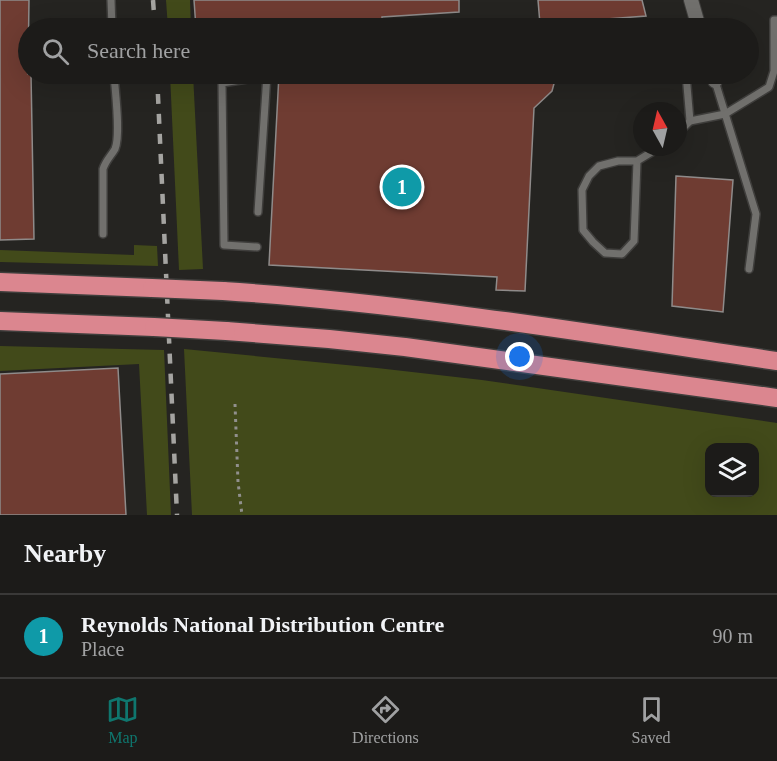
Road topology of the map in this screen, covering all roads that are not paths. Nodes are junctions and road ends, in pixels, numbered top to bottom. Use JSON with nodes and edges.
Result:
{"nodes":[{"id":1,"x":111,"y":0,"type":"edge"},
{"id":2,"x":691,"y":0,"type":"edge"},
{"id":3,"x":112,"y":18,"type":"edge"},
{"id":4,"x":696,"y":18,"type":"edge"},
{"id":5,"x":777,"y":20,"type":"edge"},
{"id":6,"x":114,"y":84,"type":"edge"},
{"id":7,"x":222,"y":84,"type":"edge"},
{"id":8,"x":266,"y":84,"type":"edge"},
{"id":9,"x":687,"y":84,"type":"edge"},
{"id":10,"x":716,"y":84,"type":"edge"},
{"id":11,"x":725,"y":114,"type":"junction"},
{"id":12,"x":690,"y":121,"type":"junction"},
{"id":13,"x":687,"y":124,"type":"edge"},
{"id":14,"x":645,"y":156,"type":"edge"},
{"id":15,"x":637,"y":161,"type":"junction"},
{"id":16,"x":258,"y":212,"type":"dead end"},
{"id":17,"x":103,"y":234,"type":"dead end"},
{"id":18,"x":257,"y":247,"type":"dead end"},
{"id":19,"x":748,"y":269,"type":"dead end"},
{"id":20,"x":0,"y":282,"type":"edge"},
{"id":21,"x":0,"y":321,"type":"edge"},
{"id":22,"x":777,"y":361,"type":"edge"},
{"id":23,"x":777,"y":398,"type":"edge"}],
"edges":[{"from":1,"to":3,"type":"lane"},
{"from":2,"to":4,"type":"street"},
{"from":5,"to":11,"type":"lane"},
{"from":6,"to":17,"type":"lane"},
{"from":7,"to":18,"type":"lane"},
{"from":8,"to":16,"type":"lane"},
{"from":9,"to":12,"type":"lane"},
{"from":10,"to":11,"type":"lane"},
{"from":11,"to":12,"type":"lane"},
{"from":11,"to":19,"type":"lane"},
{"from":12,"to":13,"type":"lane"},
{"from":14,"to":15,"type":"lane"},
{"from":15,"to":15,"type":"lane"},
{"from":20,"to":22,"type":"highway","bridge":true},
{"from":21,"to":23,"type":"highway","bridge":true}]}
